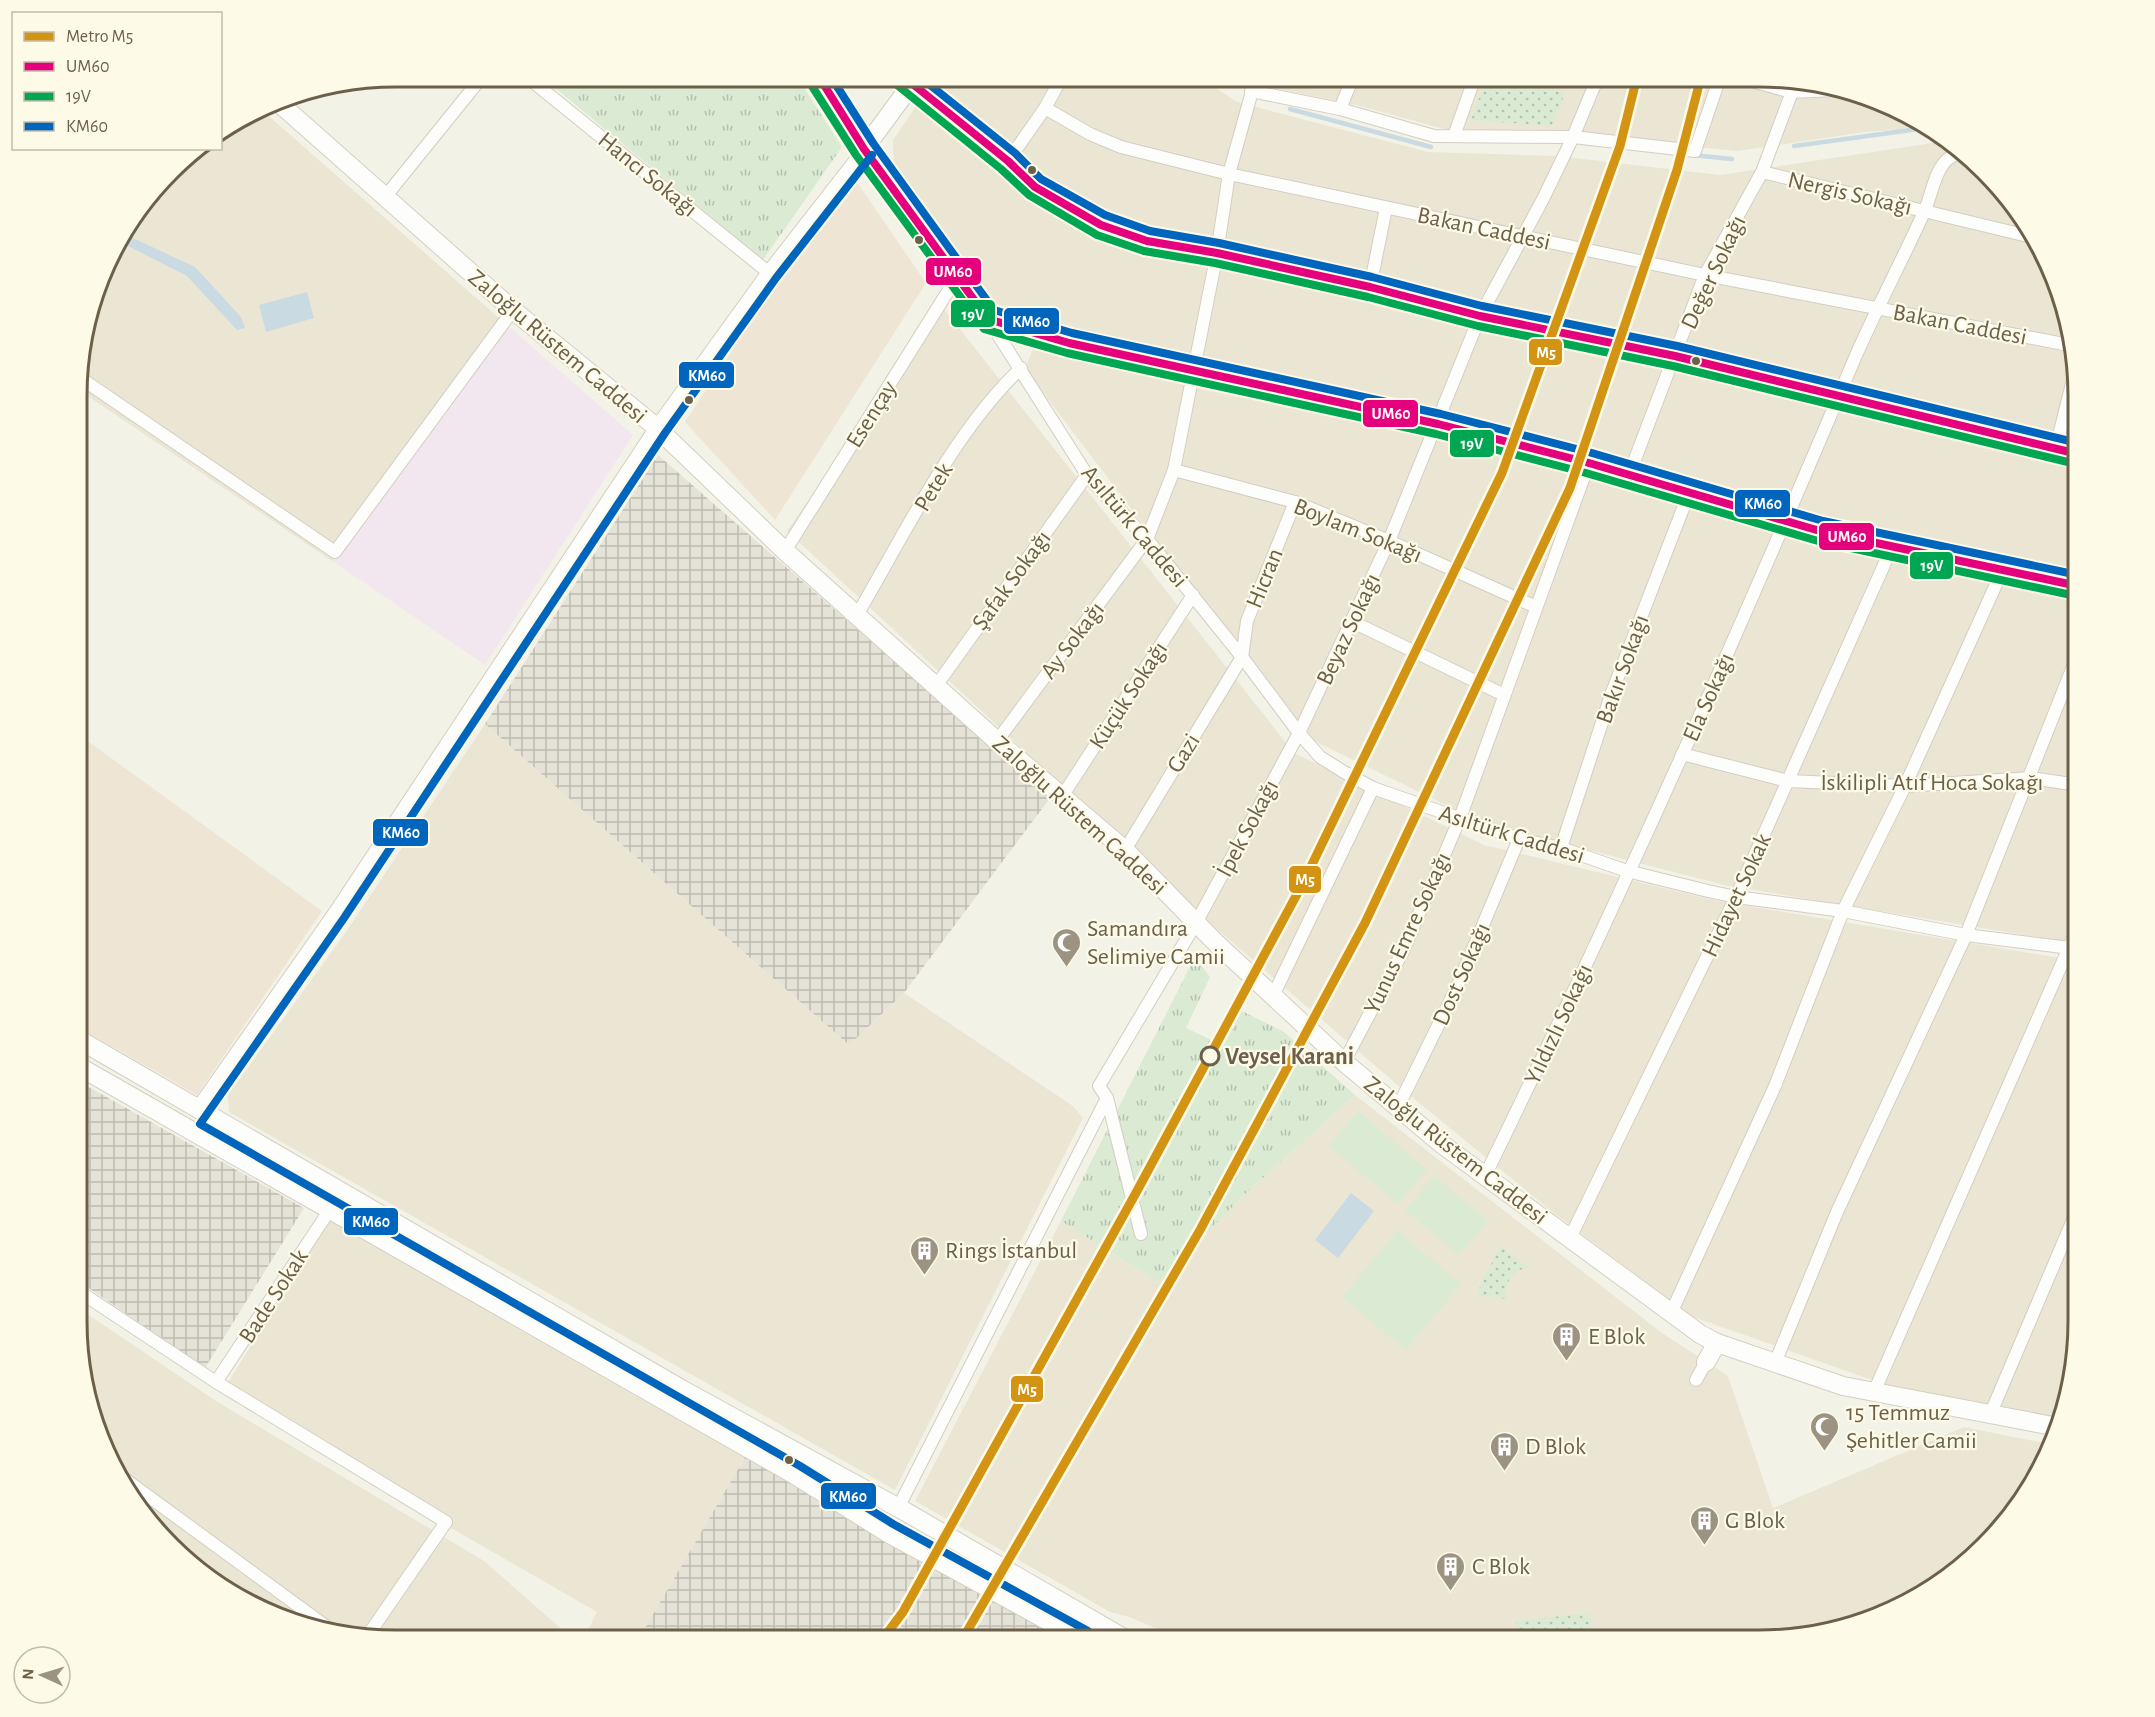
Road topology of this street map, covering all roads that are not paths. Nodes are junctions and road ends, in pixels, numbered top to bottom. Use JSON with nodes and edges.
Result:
{"nodes":[{"id":1,"x":473,"y":87,"type":"edge"},
{"id":2,"x":541,"y":87,"type":"edge"},
{"id":3,"x":825,"y":87,"type":"edge"},
{"id":4,"x":906,"y":87,"type":"edge"},
{"id":5,"x":922,"y":87,"type":"edge"},
{"id":6,"x":1057,"y":87,"type":"edge"},
{"id":7,"x":1252,"y":87,"type":"edge"},
{"id":8,"x":1349,"y":87,"type":"edge"},
{"id":9,"x":1471,"y":87,"type":"edge"},
{"id":10,"x":1594,"y":87,"type":"edge"},
{"id":11,"x":1717,"y":87,"type":"edge"},
{"id":12,"x":1792,"y":89,"type":"edge"},
{"id":13,"x":1251,"y":91,"type":"junction"},
{"id":14,"x":284,"y":108,"type":"edge"},
{"id":15,"x":1045,"y":108,"type":"junction"},
{"id":16,"x":1340,"y":110,"type":"junction"},
{"id":17,"x":1454,"y":136,"type":"junction"},
{"id":18,"x":1573,"y":137,"type":"junction"},
{"id":19,"x":864,"y":149,"type":"junction"},
{"id":20,"x":1955,"y":157,"type":"edge"},
{"id":21,"x":1008,"y":161,"type":"junction"},
{"id":22,"x":1762,"y":172,"type":"junction"},
{"id":23,"x":1229,"y":174,"type":"junction"},
{"id":24,"x":385,"y":197,"type":"junction"},
{"id":25,"x":1386,"y":208,"type":"junction"},
{"id":26,"x":1924,"y":211,"type":"junction"},
{"id":27,"x":1522,"y":235,"type":"junction"},
{"id":28,"x":2023,"y":235,"type":"edge"},
{"id":29,"x":1217,"y":253,"type":"junction"},
{"id":30,"x":768,"y":272,"type":"junction"},
{"id":31,"x":1705,"y":275,"type":"junction"},
{"id":32,"x":957,"y":277,"type":"junction"},
{"id":33,"x":1370,"y":287,"type":"junction"},
{"id":34,"x":1876,"y":308,"type":"junction"},
{"id":35,"x":513,"y":310,"type":"junction"},
{"id":36,"x":1479,"y":316,"type":"junction"},
{"id":37,"x":988,"y":319,"type":"junction"},
{"id":38,"x":2063,"y":344,"type":"edge"},
{"id":39,"x":1675,"y":356,"type":"junction"},
{"id":40,"x":1021,"y":368,"type":"junction"},
{"id":41,"x":1192,"y":369,"type":"junction"},
{"id":42,"x":88,"y":383,"type":"edge"},
{"id":43,"x":1839,"y":397,"type":"junction"},
{"id":44,"x":2068,"y":399,"type":"edge"},
{"id":45,"x":1438,"y":424,"type":"junction"},
{"id":46,"x":656,"y":427,"type":"junction"},
{"id":47,"x":2056,"y":448,"type":"junction"},
{"id":48,"x":2068,"y":451,"type":"edge"},
{"id":49,"x":1589,"y":463,"type":"junction"},
{"id":50,"x":1174,"y":470,"type":"junction"},
{"id":51,"x":1087,"y":475,"type":"junction"},
{"id":52,"x":1629,"y":475,"type":"junction"},
{"id":53,"x":1689,"y":493,"type":"junction"},
{"id":54,"x":1295,"y":502,"type":"junction"},
{"id":55,"x":1785,"y":521,"type":"junction"},
{"id":56,"x":1147,"y":539,"type":"junction"},
{"id":57,"x":1389,"y":541,"type":"junction"},
{"id":58,"x":1892,"y":547,"type":"junction"},
{"id":59,"x":785,"y":551,"type":"junction"},
{"id":60,"x":2003,"y":569,"type":"junction"},
{"id":61,"x":2068,"y":584,"type":"edge"},
{"id":62,"x":1193,"y":595,"type":"junction"},
{"id":63,"x":1536,"y":607,"type":"junction"},
{"id":64,"x":857,"y":615,"type":"junction"},
{"id":65,"x":1353,"y":622,"type":"junction"},
{"id":66,"x":1242,"y":657,"type":"junction"},
{"id":67,"x":2068,"y":680,"type":"edge"},
{"id":68,"x":936,"y":686,"type":"junction"},
{"id":69,"x":1504,"y":695,"type":"junction"},
{"id":70,"x":1299,"y":733,"type":"junction"},
{"id":71,"x":997,"y":741,"type":"junction"},
{"id":72,"x":1682,"y":754,"type":"junction"},
{"id":73,"x":2031,"y":778,"type":"junction"},
{"id":74,"x":1788,"y":781,"type":"junction"},
{"id":75,"x":2068,"y":784,"type":"edge"},
{"id":76,"x":1905,"y":786,"type":"junction"},
{"id":77,"x":1373,"y":788,"type":"junction"},
{"id":78,"x":1063,"y":795,"type":"junction"},
{"id":79,"x":1460,"y":818,"type":"junction"},
{"id":80,"x":1519,"y":839,"type":"junction"},
{"id":81,"x":1561,"y":848,"type":"junction"},
{"id":82,"x":1125,"y":850,"type":"junction"},
{"id":83,"x":1627,"y":871,"type":"junction"},
{"id":84,"x":1736,"y":897,"type":"junction"},
{"id":85,"x":1843,"y":911,"type":"junction"},
{"id":86,"x":1196,"y":923,"type":"junction"},
{"id":87,"x":1966,"y":936,"type":"junction"},
{"id":88,"x":2068,"y":947,"type":"edge"},
{"id":89,"x":2068,"y":959,"type":"edge"},
{"id":90,"x":1272,"y":998,"type":"junction"},
{"id":91,"x":87,"y":1044,"type":"edge"},
{"id":92,"x":1344,"y":1062,"type":"junction"},
{"id":93,"x":87,"y":1071,"type":"edge"},
{"id":94,"x":1107,"y":1098,"type":"junction"},
{"id":95,"x":198,"y":1107,"type":"junction"},
{"id":96,"x":1398,"y":1107,"type":"junction"},
{"id":97,"x":185,"y":1127,"type":"junction"},
{"id":98,"x":1485,"y":1176,"type":"junction"},
{"id":99,"x":329,"y":1211,"type":"junction"},
{"id":100,"x":2068,"y":1232,"type":"edge"},
{"id":101,"x":1141,"y":1234,"type":"dead end"},
{"id":102,"x":1569,"y":1238,"type":"junction"},
{"id":103,"x":87,"y":1297,"type":"edge"},
{"id":104,"x":1672,"y":1311,"type":"junction"},
{"id":105,"x":1717,"y":1343,"type":"junction"},
{"id":106,"x":1706,"y":1362,"type":"joint"},
{"id":107,"x":1775,"y":1363,"type":"junction"},
{"id":108,"x":1696,"y":1380,"type":"dead end"},
{"id":109,"x":216,"y":1382,"type":"junction"},
{"id":110,"x":1874,"y":1392,"type":"junction"},
{"id":111,"x":1990,"y":1415,"type":"junction"},
{"id":112,"x":2050,"y":1426,"type":"edge"},
{"id":113,"x":135,"y":1486,"type":"edge"},
{"id":114,"x":898,"y":1508,"type":"junction"},
{"id":115,"x":316,"y":1619,"type":"edge"},
{"id":116,"x":372,"y":1629,"type":"edge"},
{"id":117,"x":1062,"y":1630,"type":"edge"},
{"id":118,"x":1110,"y":1630,"type":"edge"}],
"edges":[{"from":1,"to":24,"type":"street"},
{"from":2,"to":30,"type":"street","name":"Hancı Sokağı"},
{"from":3,"to":19,"type":"street"},
{"from":4,"to":19,"type":"street"},
{"from":5,"to":21,"type":"street"},
{"from":6,"to":15,"type":"street"},
{"from":7,"to":13,"type":"street","name":"Ay Sokağı"},
{"from":8,"to":16,"type":"street"},
{"from":9,"to":17,"type":"street"},
{"from":10,"to":18,"type":"street","name":"Beyaz Sokağı"},
{"from":11,"to":18,"type":"street"},
{"from":12,"to":22,"type":"street","name":"Nergis Sokağı"},
{"from":13,"to":16,"type":"street"},
{"from":13,"to":23,"type":"street","name":"Ay Sokağı"},
{"from":14,"to":24,"type":"street","name":"Zaloğlu Rüstem Caddesi"},
{"from":15,"to":21,"type":"street"},
{"from":15,"to":23,"type":"street","name":"Bakan Caddesi"},
{"from":16,"to":17,"type":"street"},
{"from":17,"to":18,"type":"street"},
{"from":18,"to":27,"type":"street","name":"Beyaz Sokağı"},
{"from":19,"to":30,"type":"street"},
{"from":19,"to":32,"type":"street"},
{"from":20,"to":26,"type":"street","name":"Ela Sokağı"},
{"from":21,"to":29,"type":"street"},
{"from":22,"to":26,"type":"street","name":"Nergis Sokağı"},
{"from":22,"to":31,"type":"street","name":"Değer Sokağı"},
{"from":23,"to":25,"type":"street","name":"Bakan Caddesi"},
{"from":23,"to":29,"type":"street","name":"Ay Sokağı"},
{"from":24,"to":35,"type":"street","name":"Zaloğlu Rüstem Caddesi"},
{"from":25,"to":27,"type":"street","name":"Bakan Caddesi"},
{"from":25,"to":33,"type":"street"},
{"from":26,"to":28,"type":"street","name":"Nergis Sokağı"},
{"from":26,"to":34,"type":"street","name":"Ela Sokağı"},
{"from":27,"to":31,"type":"street","name":"Bakan Caddesi"},
{"from":27,"to":36,"type":"street","name":"Beyaz Sokağı"},
{"from":29,"to":33,"type":"street"},
{"from":29,"to":41,"type":"street","name":"Ay Sokağı"},
{"from":30,"to":46,"type":"street"},
{"from":31,"to":34,"type":"street","name":"Bakan Caddesi"},
{"from":31,"to":39,"type":"street","name":"Değer Sokağı"},
{"from":32,"to":37,"type":"street"},
{"from":32,"to":59,"type":"street","name":"Esençay"},
{"from":33,"to":36,"type":"street"},
{"from":34,"to":38,"type":"street","name":"Bakan Caddesi"},
{"from":34,"to":43,"type":"street","name":"Ela Sokağı"},
{"from":35,"to":42,"type":"street"},
{"from":35,"to":46,"type":"street","name":"Zaloğlu Rüstem Caddesi"},
{"from":36,"to":39,"type":"street"},
{"from":36,"to":45,"type":"street","name":"Beyaz Sokağı"},
{"from":37,"to":40,"type":"street","name":"Asıltürk Caddesi"},
{"from":37,"to":41,"type":"street"},
{"from":39,"to":43,"type":"street"},
{"from":39,"to":52,"type":"street","name":"Değer Sokağı"},
{"from":40,"to":51,"type":"street","name":"Asıltürk Caddesi"},
{"from":40,"to":64,"type":"street","name":"Petek"},
{"from":41,"to":45,"type":"street"},
{"from":41,"to":50,"type":"street","name":"Ay Sokağı"},
{"from":43,"to":47,"type":"street"},
{"from":43,"to":55,"type":"street","name":"Ela Sokağı"},
{"from":44,"to":47,"type":"street"},
{"from":45,"to":49,"type":"street"},
{"from":45,"to":57,"type":"street","name":"Beyaz Sokağı"},
{"from":46,"to":59,"type":"street","name":"Zaloğlu Rüstem Caddesi"},
{"from":46,"to":95,"type":"street"},
{"from":47,"to":48,"type":"street"},
{"from":49,"to":52,"type":"street"},
{"from":49,"to":63,"type":"street","name":"Yunus Emre Sokağı"},
{"from":50,"to":54,"type":"street","name":"Boylam Sokağı"},
{"from":50,"to":56,"type":"street","name":"Ay Sokağı"},
{"from":51,"to":56,"type":"street","name":"Asıltürk Caddesi"},
{"from":51,"to":68,"type":"street","name":"Şafak Sokağı"},
{"from":52,"to":53,"type":"street"},
{"from":53,"to":55,"type":"street"},
{"from":53,"to":81,"type":"street","name":"Bakır Sokağı"},
{"from":54,"to":57,"type":"street","name":"Boylam Sokağı"},
{"from":54,"to":66,"type":"street","name":"Hicran"},
{"from":55,"to":58,"type":"street"},
{"from":55,"to":72,"type":"street","name":"Ela Sokağı"},
{"from":56,"to":62,"type":"street","name":"Asıltürk Caddesi"},
{"from":56,"to":71,"type":"street","name":"Ay Sokağı"},
{"from":57,"to":63,"type":"street","name":"Boylam Sokağı"},
{"from":57,"to":65,"type":"street","name":"Beyaz Sokağı"},
{"from":58,"to":60,"type":"street"},
{"from":58,"to":74,"type":"street","name":"Hidayet Sokak"},
{"from":59,"to":64,"type":"street","name":"Zaloğlu Rüstem Caddesi"},
{"from":60,"to":61,"type":"street"},
{"from":60,"to":76,"type":"street"},
{"from":62,"to":66,"type":"street","name":"Asıltürk Caddesi"},
{"from":62,"to":78,"type":"street","name":"Küçük Sokağı"},
{"from":63,"to":69,"type":"street","name":"Yunus Emre Sokağı"},
{"from":64,"to":68,"type":"street","name":"Zaloğlu Rüstem Caddesi"},
{"from":65,"to":69,"type":"street"},
{"from":65,"to":70,"type":"street","name":"Beyaz Sokağı"},
{"from":66,"to":70,"type":"street","name":"Asıltürk Caddesi"},
{"from":66,"to":82,"type":"street","name":"Gazi"},
{"from":67,"to":73,"type":"street"},
{"from":68,"to":71,"type":"street","name":"Zaloğlu Rüstem Caddesi"},
{"from":69,"to":79,"type":"street","name":"Yunus Emre Sokağı"},
{"from":70,"to":77,"type":"street","name":"Asıltürk Caddesi"},
{"from":70,"to":86,"type":"street","name":"İpek Sokağı"},
{"from":71,"to":78,"type":"street","name":"Zaloğlu Rüstem Caddesi"},
{"from":72,"to":74,"type":"street","name":"İskilipli Atıf Hoca Sokağı"},
{"from":72,"to":83,"type":"street","name":"Ela Sokağı"},
{"from":73,"to":75,"type":"street","name":"İskilipli Atıf Hoca Sokağı"},
{"from":73,"to":76,"type":"street","name":"İskilipli Atıf Hoca Sokağı"},
{"from":73,"to":87,"type":"street"},
{"from":74,"to":76,"type":"street","name":"İskilipli Atıf Hoca Sokağı"},
{"from":74,"to":84,"type":"street","name":"Hidayet Sokak"},
{"from":76,"to":85,"type":"street"},
{"from":77,"to":79,"type":"street","name":"Asıltürk Caddesi"},
{"from":77,"to":90,"type":"street"},
{"from":78,"to":82,"type":"street","name":"Zaloğlu Rüstem Caddesi"},
{"from":79,"to":80,"type":"street","name":"Asıltürk Caddesi"},
{"from":79,"to":92,"type":"street","name":"Yunus Emre Sokağı"},
{"from":80,"to":81,"type":"street","name":"Asıltürk Caddesi"},
{"from":80,"to":96,"type":"street","name":"Dost Sokağı"},
{"from":81,"to":83,"type":"street","name":"Asıltürk Caddesi"},
{"from":82,"to":86,"type":"street","name":"Zaloğlu Rüstem Caddesi"},
{"from":83,"to":84,"type":"street","name":"Asıltürk Caddesi"},
{"from":83,"to":98,"type":"street","name":"Yıldızlı Sokağı"},
{"from":84,"to":85,"type":"street","name":"Asıltürk Caddesi"},
{"from":84,"to":102,"type":"street","name":"Hidayet Sokak"},
{"from":85,"to":87,"type":"street","name":"Asıltürk Caddesi"},
{"from":85,"to":104,"type":"street"},
{"from":86,"to":90,"type":"street","name":"Zaloğlu Rüstem Caddesi"},
{"from":86,"to":94,"type":"street","name":"İpek Sokağı"},
{"from":87,"to":88,"type":"street","name":"Asıltürk Caddesi"},
{"from":87,"to":107,"type":"street"},
{"from":89,"to":110,"type":"street"},
{"from":90,"to":92,"type":"street","name":"Zaloğlu Rüstem Caddesi"},
{"from":91,"to":95,"type":"street"},
{"from":92,"to":96,"type":"street","name":"Zaloğlu Rüstem Caddesi"},
{"from":93,"to":97,"type":"street"},
{"from":94,"to":101,"type":"street"},
{"from":94,"to":114,"type":"street"},
{"from":95,"to":97,"type":"street"},
{"from":95,"to":114,"type":"street"},
{"from":96,"to":98,"type":"street","name":"Zaloğlu Rüstem Caddesi"},
{"from":97,"to":99,"type":"street"},
{"from":98,"to":102,"type":"street","name":"Zaloğlu Rüstem Caddesi"},
{"from":99,"to":109,"type":"street","name":"Bade Sokak"},
{"from":99,"to":117,"type":"street"},
{"from":100,"to":111,"type":"street"},
{"from":102,"to":104,"type":"street","name":"Zaloğlu Rüstem Caddesi"},
{"from":103,"to":109,"type":"street"},
{"from":104,"to":105,"type":"street","name":"Zaloğlu Rüstem Caddesi"},
{"from":105,"to":106,"type":"street"},
{"from":105,"to":107,"type":"street","name":"Zaloğlu Rüstem Caddesi"},
{"from":106,"to":108,"type":"street"},
{"from":107,"to":110,"type":"street","name":"Zaloğlu Rüstem Caddesi"},
{"from":109,"to":116,"type":"street"},
{"from":110,"to":111,"type":"street","name":"Zaloğlu Rüstem Caddesi"},
{"from":111,"to":112,"type":"street","name":"Zaloğlu Rüstem Caddesi"},
{"from":113,"to":115,"type":"street"},
{"from":114,"to":118,"type":"street"}]}
